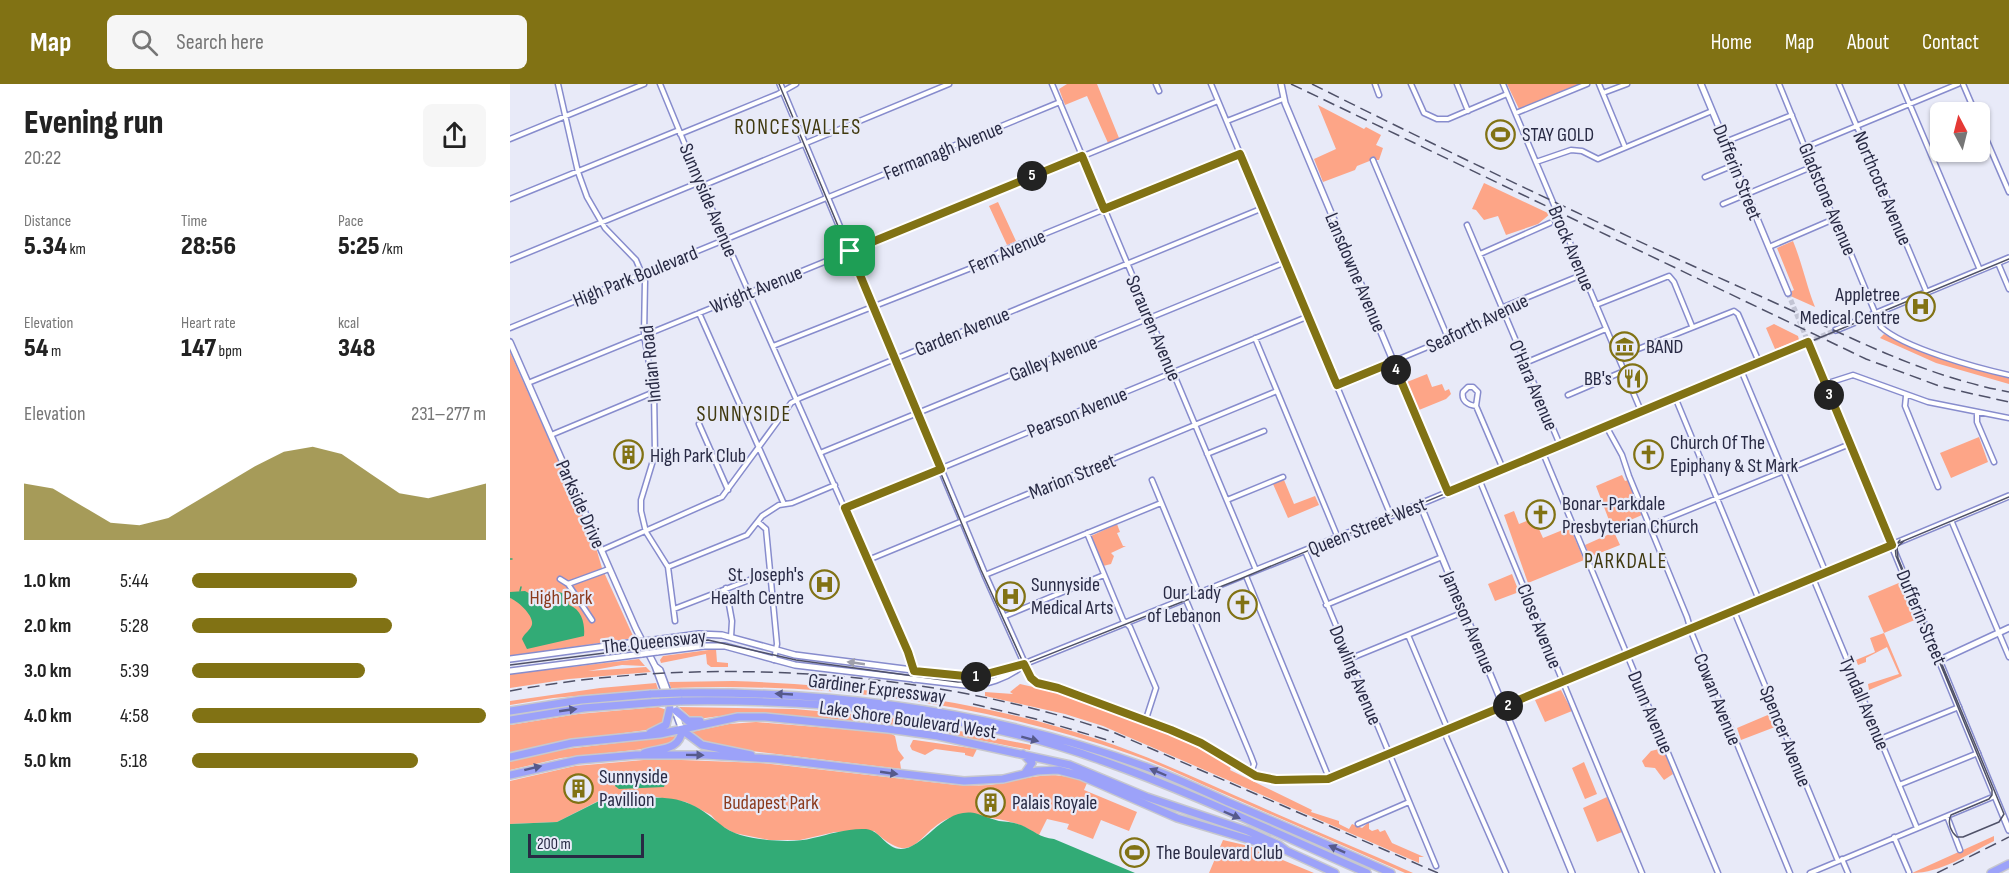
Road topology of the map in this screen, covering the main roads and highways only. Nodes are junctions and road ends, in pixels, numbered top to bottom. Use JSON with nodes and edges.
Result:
{"nodes":[{"id":1,"x":780,"y":84,"type":"edge"},
{"id":2,"x":1281,"y":84,"type":"edge"},
{"id":3,"x":1701,"y":84,"type":"edge"},
{"id":4,"x":2009,"y":258,"type":"edge"},
{"id":5,"x":1788,"y":293,"type":"tunnel mouth"},
{"id":6,"x":1836,"y":330,"type":"tunnel mouth"},
{"id":7,"x":510,"y":342,"type":"edge"},
{"id":8,"x":1808,"y":342,"type":"joint"},
{"id":9,"x":1448,"y":492,"type":"junction"},
{"id":10,"x":2007,"y":497,"type":"edge"},
{"id":11,"x":1420,"y":504,"type":"junction"},
{"id":12,"x":1892,"y":545,"type":"junction"},
{"id":13,"x":2009,"y":628,"type":"edge"},
{"id":14,"x":510,"y":659,"type":"edge"},
{"id":15,"x":1940,"y":660,"type":"junction"},
{"id":16,"x":1024,"y":664,"type":"junction"},
{"id":17,"x":510,"y":670,"type":"edge"},
{"id":18,"x":681,"y":697,"type":"junction"},
{"id":19,"x":1504,"y":707,"type":"junction"},
{"id":20,"x":673,"y":709,"type":"junction"},
{"id":21,"x":510,"y":711,"type":"edge"},
{"id":22,"x":738,"y":717,"type":"junction"},
{"id":23,"x":510,"y":720,"type":"edge"},
{"id":24,"x":682,"y":730,"type":"junction"},
{"id":25,"x":640,"y":737,"type":"junction"},
{"id":26,"x":1021,"y":753,"type":"junction"},
{"id":27,"x":636,"y":755,"type":"junction"},
{"id":28,"x":510,"y":757,"type":"edge"},
{"id":29,"x":765,"y":759,"type":"junction"},
{"id":30,"x":510,"y":774,"type":"edge"},
{"id":31,"x":1023,"y":774,"type":"junction"},
{"id":32,"x":2009,"y":828,"type":"edge"},
{"id":33,"x":1287,"y":851,"type":"junction"},
{"id":34,"x":2009,"y":864,"type":"edge"},
{"id":35,"x":1335,"y":873,"type":"edge"},
{"id":36,"x":1367,"y":873,"type":"edge"},
{"id":37,"x":1391,"y":873,"type":"edge"},
{"id":38,"x":1572,"y":873,"type":"edge"},
{"id":39,"x":1991,"y":873,"type":"edge"}],
"edges":[{"from":1,"to":16,"type":"main road"},
{"from":2,"to":9,"type":"main road","name":"Lansdowne Avenue"},
{"from":3,"to":5,"type":"main road","name":"Dufferin Street"},
{"from":4,"to":6,"type":"main road"},
{"from":7,"to":20,"type":"main road","name":"Parkside Drive"},
{"from":8,"to":9,"type":"main road","name":"Queen Street West"},
{"from":8,"to":12,"type":"main road","name":"Dufferin Street"},
{"from":9,"to":11,"type":"main road","name":"Queen Street West"},
{"from":10,"to":12,"type":"main road"},
{"from":11,"to":16,"type":"main road","name":"Queen Street West"},
{"from":11,"to":19,"type":"main road","name":"Jameson Avenue"},
{"from":12,"to":15,"type":"main road","name":"Dufferin Street"},
{"from":12,"to":19,"type":"main road"},
{"from":13,"to":15,"type":"main road"},
{"from":16,"to":14,"type":"main road","name":"The Queensway","one_way":true,"bridge":true},
{"from":15,"to":32,"type":"main road","name":"Dufferin Street"},
{"from":16,"to":17,"type":"main road","name":"The Queensway","bridge":true},
{"from":16,"to":19,"type":"main road"},
{"from":18,"to":21,"type":"highway","name":"Gardiner Expressway","bridge":true},
{"from":23,"to":18,"type":"highway","name":"Gardiner Expressway","one_way":true,"bridge":true},
{"from":18,"to":36,"type":"highway","name":"Gardiner Expressway","one_way":true},
{"from":37,"to":18,"type":"highway","name":"Gardiner Expressway","one_way":true},
{"from":19,"to":38,"type":"main road","name":"Jameson Avenue"},
{"from":20,"to":22,"type":"highway"},
{"from":20,"to":24,"type":"main road","name":"Parkside Drive"},
{"from":20,"to":25,"type":"highway"},
{"from":22,"to":24,"type":"highway","name":"Lake Shore Boulevard West"},
{"from":22,"to":26,"type":"highway","name":"Lake Shore Boulevard West"},
{"from":24,"to":25,"type":"highway","name":"Lake Shore Boulevard West"},
{"from":24,"to":27,"type":"highway"},
{"from":24,"to":29,"type":"highway"},
{"from":25,"to":28,"type":"highway","name":"Lake Shore Boulevard West"},
{"from":26,"to":31,"type":"highway"},
{"from":26,"to":33,"type":"highway","name":"Lake Shore Boulevard West"},
{"from":27,"to":29,"type":"highway","name":"Lake Shore Boulevard West","one_way":true},
{"from":30,"to":27,"type":"highway","name":"Lake Shore Boulevard West","one_way":true},
{"from":29,"to":31,"type":"highway","name":"Lake Shore Boulevard West","one_way":true},
{"from":31,"to":33,"type":"highway","name":"Lake Shore Boulevard West"},
{"from":33,"to":35,"type":"highway","name":"Lake Shore Boulevard West"},
{"from":34,"to":39,"type":"highway"}]}
